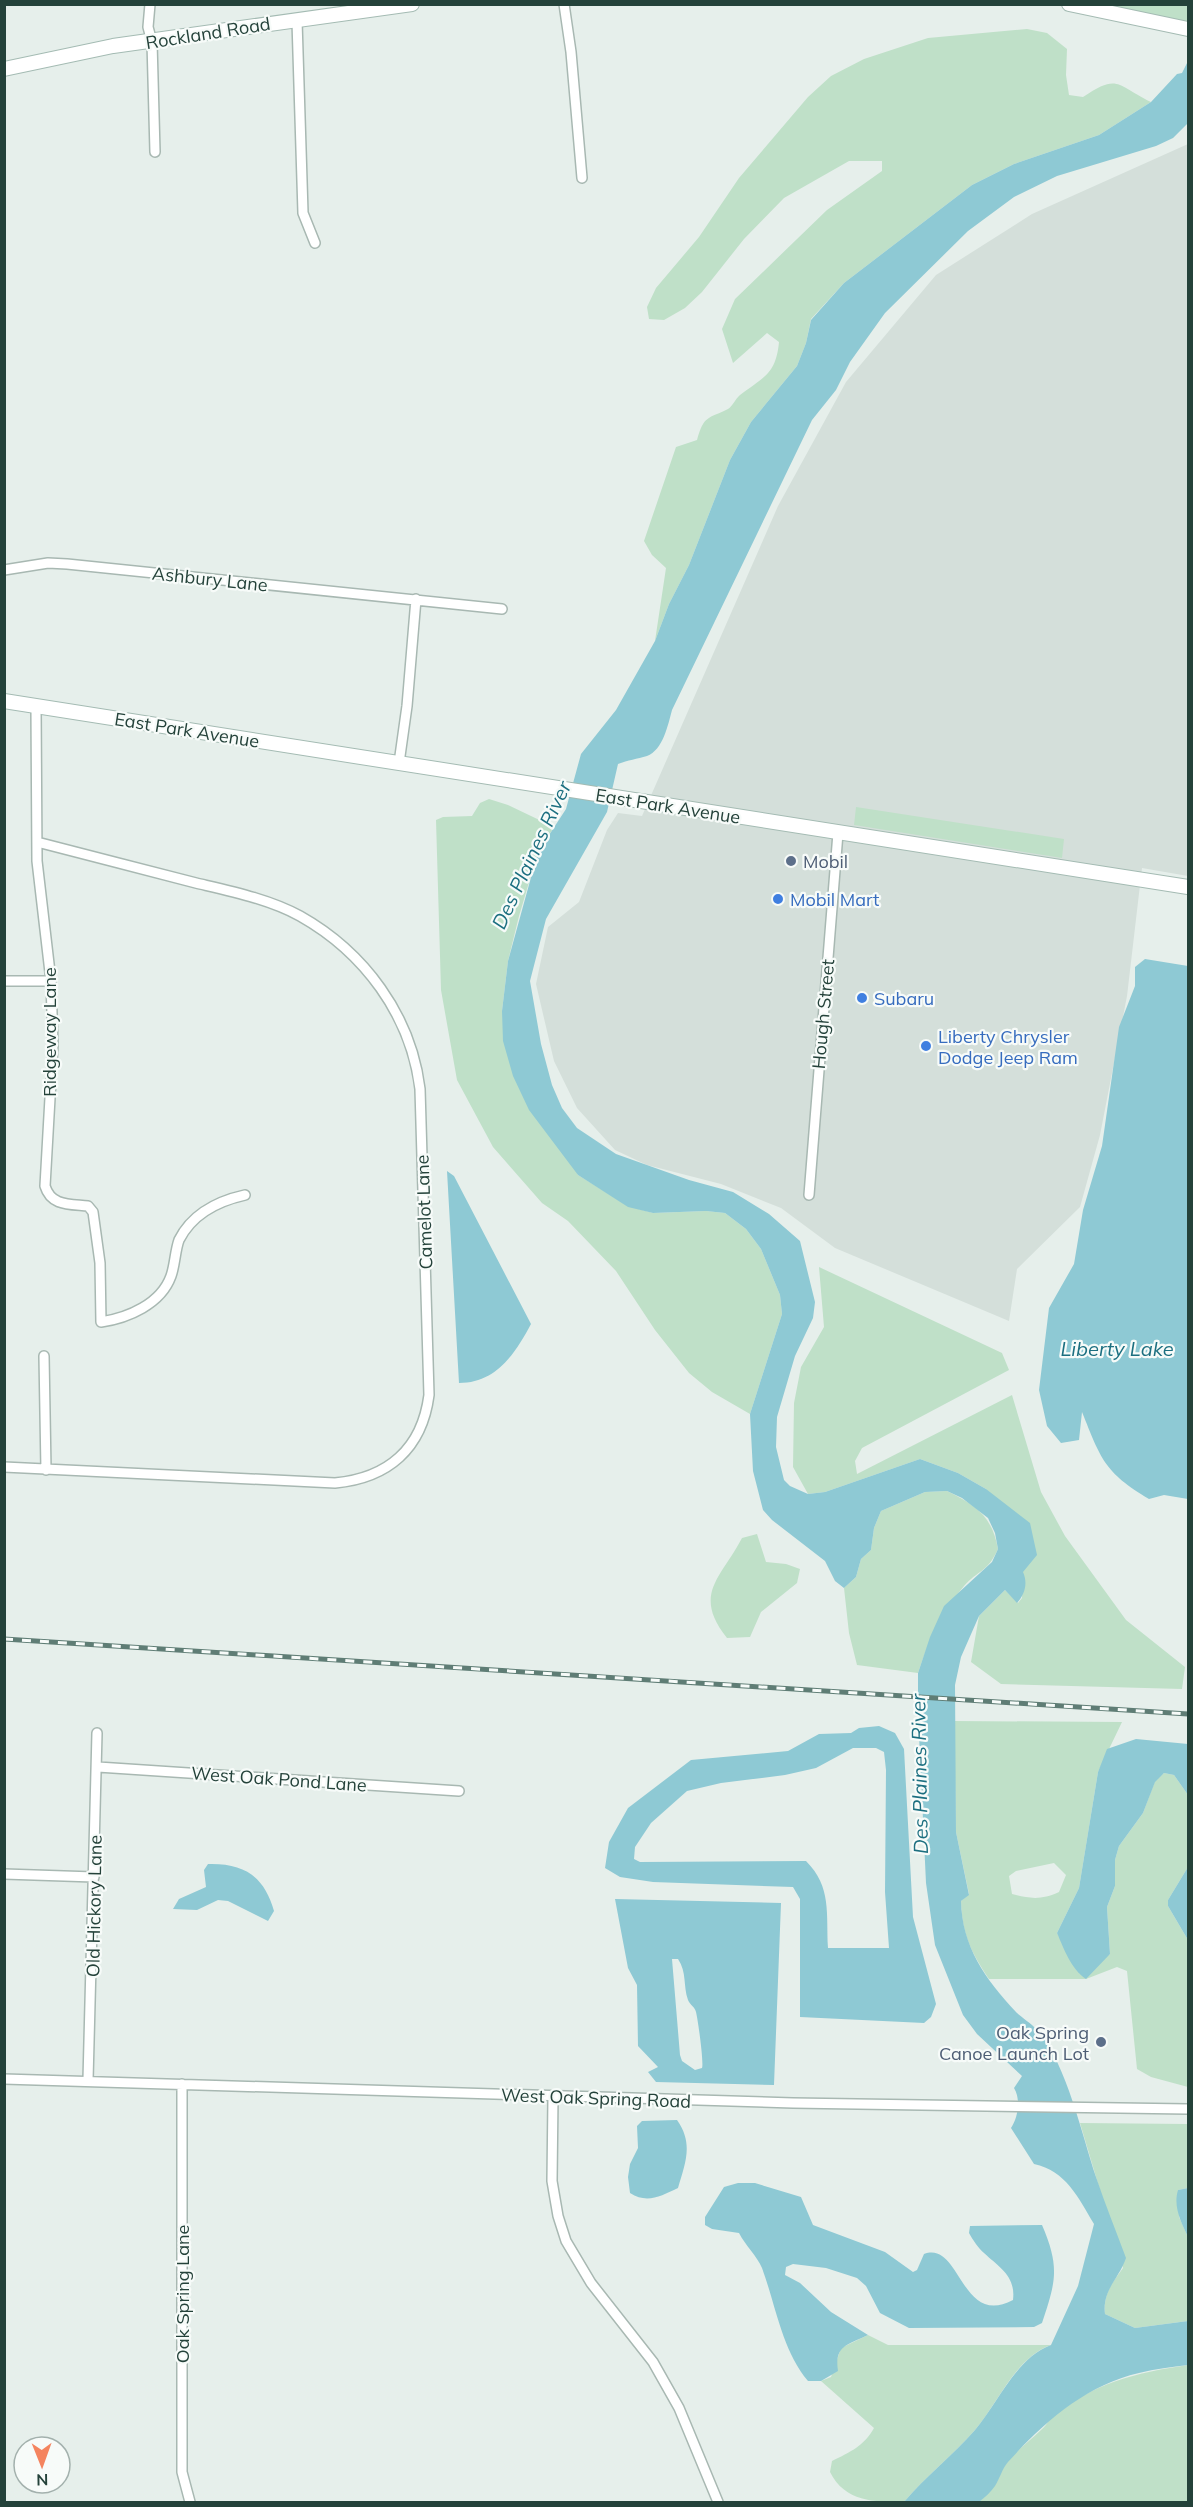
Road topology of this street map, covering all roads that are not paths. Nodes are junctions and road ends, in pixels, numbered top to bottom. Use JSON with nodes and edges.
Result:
{"nodes":[{"id":1,"x":150,"y":4,"type":"edge"},
{"id":2,"x":412,"y":4,"type":"edge"},
{"id":3,"x":564,"y":4,"type":"edge"},
{"id":4,"x":1069,"y":4,"type":"edge"},
{"id":5,"x":297,"y":21,"type":"junction"},
{"id":6,"x":1188,"y":29,"type":"edge"},
{"id":7,"x":152,"y":42,"type":"junction"},
{"id":8,"x":4,"y":69,"type":"edge"},
{"id":9,"x":155,"y":152,"type":"dead end"},
{"id":10,"x":582,"y":178,"type":"dead end"},
{"id":11,"x":315,"y":243,"type":"dead end"},
{"id":12,"x":4,"y":570,"type":"edge"},
{"id":13,"x":416,"y":599,"type":"junction"},
{"id":14,"x":502,"y":609,"type":"dead end"},
{"id":15,"x":4,"y":701,"type":"edge"},
{"id":16,"x":36,"y":706,"type":"junction"},
{"id":17,"x":399,"y":763,"type":"junction"},
{"id":18,"x":838,"y":833,"type":"junction"},
{"id":19,"x":37,"y":842,"type":"junction"},
{"id":20,"x":1188,"y":887,"type":"edge"},
{"id":21,"x":4,"y":981,"type":"edge"},
{"id":22,"x":51,"y":981,"type":"junction"},
{"id":23,"x":245,"y":1195,"type":"dead end"},
{"id":24,"x":809,"y":1195,"type":"dead end"},
{"id":25,"x":44,"y":1356,"type":"dead end"},
{"id":26,"x":4,"y":1467,"type":"edge"},
{"id":27,"x":46,"y":1470,"type":"junction"},
{"id":28,"x":98,"y":1733,"type":"dead end"},
{"id":29,"x":98,"y":1767,"type":"junction"},
{"id":30,"x":459,"y":1791,"type":"dead end"},
{"id":31,"x":4,"y":1874,"type":"edge"},
{"id":32,"x":94,"y":1877,"type":"junction"},
{"id":33,"x":4,"y":2079,"type":"edge"},
{"id":34,"x":88,"y":2080,"type":"junction"},
{"id":35,"x":182,"y":2084,"type":"junction"},
{"id":36,"x":553,"y":2097,"type":"junction"},
{"id":37,"x":1188,"y":2109,"type":"edge"},
{"id":38,"x":190,"y":2502,"type":"edge"},
{"id":39,"x":718,"y":2502,"type":"edge"}],
"edges":[{"from":1,"to":7,"type":"street"},
{"from":2,"to":5,"type":"main road","name":"Rockland Road"},
{"from":3,"to":10,"type":"street"},
{"from":4,"to":6,"type":"main road"},
{"from":5,"to":7,"type":"main road","name":"Rockland Road"},
{"from":5,"to":11,"type":"street"},
{"from":7,"to":8,"type":"main road","name":"Rockland Road"},
{"from":7,"to":9,"type":"street"},
{"from":12,"to":13,"type":"street","name":"Ashbury Lane"},
{"from":13,"to":14,"type":"street","name":"Ashbury Lane"},
{"from":13,"to":17,"type":"street"},
{"from":15,"to":16,"type":"main road","name":"East Park Avenue"},
{"from":16,"to":17,"type":"main road","name":"East Park Avenue"},
{"from":16,"to":19,"type":"street","name":"Ridgeway Lane"},
{"from":17,"to":18,"type":"main road","name":"East Park Avenue"},
{"from":18,"to":20,"type":"main road","name":"East Park Avenue"},
{"from":18,"to":24,"type":"street","name":"Hough Street"},
{"from":19,"to":22,"type":"street","name":"Ridgeway Lane"},
{"from":19,"to":27,"type":"street","name":"Camelot Lane"},
{"from":21,"to":22,"type":"street"},
{"from":22,"to":23,"type":"street","name":"Ridgeway Lane"},
{"from":25,"to":27,"type":"street"},
{"from":26,"to":27,"type":"street","name":"Camelot Lane"},
{"from":28,"to":29,"type":"street","name":"Old Hickory Lane"},
{"from":29,"to":30,"type":"street","name":"West Oak Pond Lane"},
{"from":29,"to":32,"type":"street","name":"Old Hickory Lane"},
{"from":31,"to":32,"type":"street"},
{"from":32,"to":34,"type":"street","name":"Old Hickory Lane"},
{"from":33,"to":34,"type":"street","name":"West Oak Spring Road"},
{"from":34,"to":35,"type":"street","name":"West Oak Spring Road"},
{"from":35,"to":36,"type":"street","name":"West Oak Spring Road"},
{"from":35,"to":38,"type":"street","name":"Oak Spring Lane"},
{"from":36,"to":37,"type":"street","name":"West Oak Spring Road"},
{"from":36,"to":39,"type":"street"}]}
